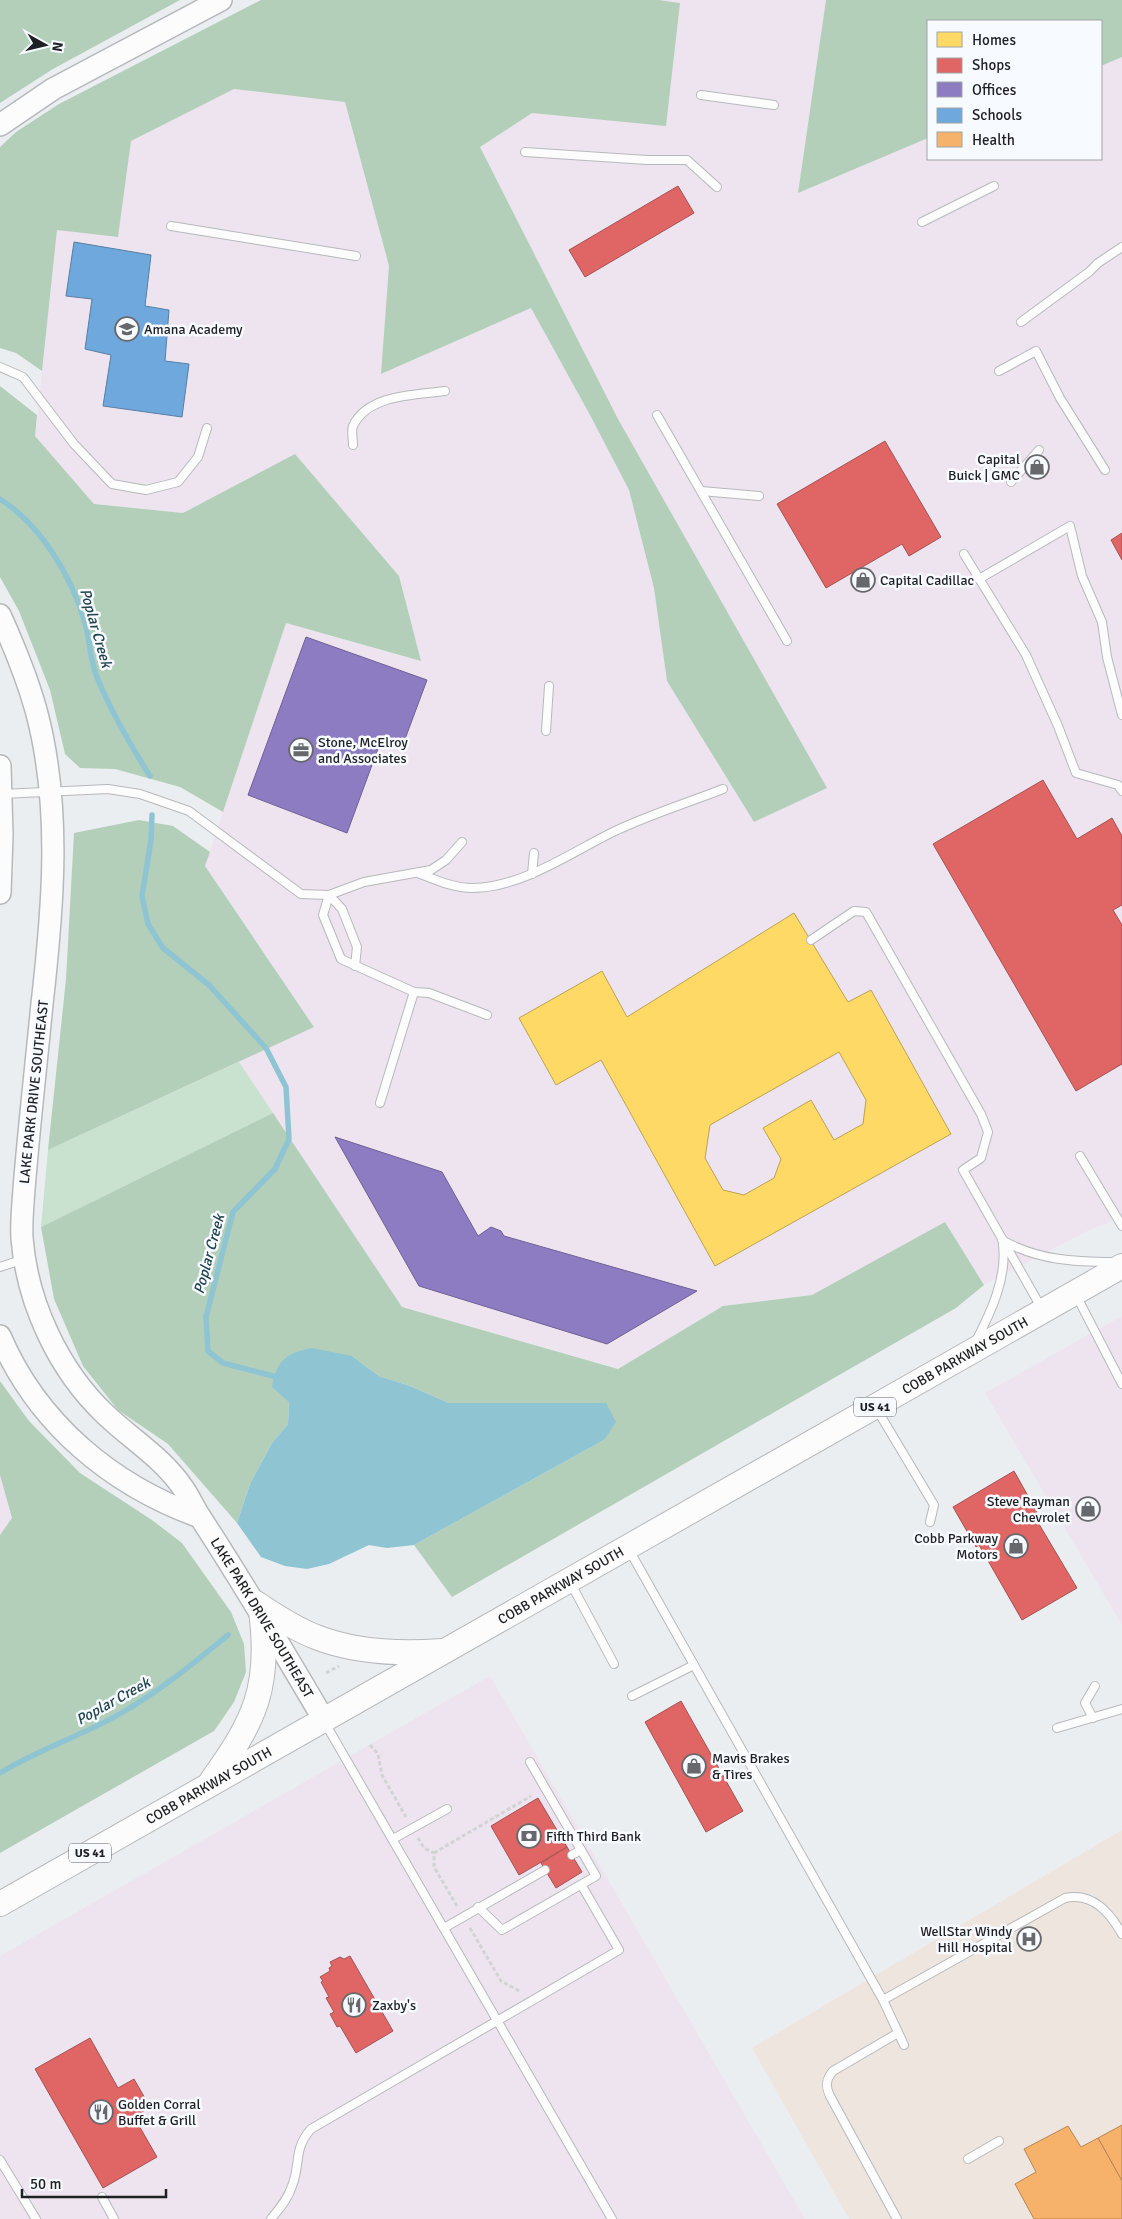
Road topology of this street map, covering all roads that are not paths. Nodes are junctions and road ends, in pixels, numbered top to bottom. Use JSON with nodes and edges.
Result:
{"nodes":[{"id":1,"x":221,"y":0,"type":"edge"},
{"id":2,"x":701,"y":95,"type":"dead end"},
{"id":3,"x":774,"y":105,"type":"dead end"},
{"id":4,"x":0,"y":125,"type":"edge"},
{"id":5,"x":525,"y":152,"type":"dead end"},
{"id":6,"x":994,"y":186,"type":"dead end"},
{"id":7,"x":717,"y":187,"type":"dead end"},
{"id":8,"x":922,"y":222,"type":"dead end"},
{"id":9,"x":170,"y":226,"type":"dead end"},
{"id":10,"x":1122,"y":248,"type":"edge"},
{"id":11,"x":356,"y":256,"type":"dead end"},
{"id":12,"x":1021,"y":322,"type":"dead end"},
{"id":13,"x":0,"y":367,"type":"edge"},
{"id":14,"x":999,"y":371,"type":"dead end"},
{"id":15,"x":445,"y":391,"type":"dead end"},
{"id":16,"x":657,"y":415,"type":"dead end"},
{"id":17,"x":207,"y":428,"type":"dead end"},
{"id":18,"x":353,"y":445,"type":"dead end"},
{"id":19,"x":1039,"y":450,"type":"dead end"},
{"id":20,"x":1105,"y":470,"type":"dead end"},
{"id":21,"x":1011,"y":482,"type":"dead end"},
{"id":22,"x":701,"y":492,"type":"junction"},
{"id":23,"x":759,"y":496,"type":"dead end"},
{"id":24,"x":964,"y":554,"type":"dead end"},
{"id":25,"x":979,"y":579,"type":"junction"},
{"id":26,"x":0,"y":615,"type":"edge"},
{"id":27,"x":787,"y":641,"type":"dead end"},
{"id":28,"x":549,"y":686,"type":"dead end"},
{"id":29,"x":1122,"y":715,"type":"edge"},
{"id":30,"x":546,"y":731,"type":"dead end"},
{"id":31,"x":0,"y":766,"type":"edge"},
{"id":32,"x":723,"y":789,"type":"dead end"},
{"id":33,"x":1122,"y":791,"type":"edge"},
{"id":34,"x":50,"y":793,"type":"junction"},
{"id":35,"x":1,"y":794,"type":"edge"},
{"id":36,"x":462,"y":842,"type":"dead end"},
{"id":37,"x":534,"y":854,"type":"dead end"},
{"id":38,"x":416,"y":872,"type":"junction"},
{"id":39,"x":532,"y":874,"type":"junction"},
{"id":40,"x":0,"y":893,"type":"edge"},
{"id":41,"x":329,"y":895,"type":"junction"},
{"id":42,"x":810,"y":940,"type":"dead end"},
{"id":43,"x":355,"y":966,"type":"junction"},
{"id":44,"x":414,"y":992,"type":"junction"},
{"id":45,"x":487,"y":1015,"type":"dead end"},
{"id":46,"x":380,"y":1103,"type":"dead end"},
{"id":47,"x":1080,"y":1156,"type":"dead end"},
{"id":48,"x":1122,"y":1226,"type":"edge"},
{"id":49,"x":1002,"y":1240,"type":"junction"},
{"id":50,"x":25,"y":1259,"type":"junction"},
{"id":51,"x":1122,"y":1262,"type":"edge"},
{"id":52,"x":1122,"y":1266,"type":"edge"},
{"id":53,"x":0,"y":1267,"type":"edge"},
{"id":54,"x":1075,"y":1293,"type":"junction"},
{"id":55,"x":1043,"y":1311,"type":"junction"},
{"id":56,"x":0,"y":1336,"type":"edge"},
{"id":57,"x":970,"y":1352,"type":"junction"},
{"id":58,"x":1122,"y":1384,"type":"edge"},
{"id":59,"x":875,"y":1407,"type":"junction"},
{"id":60,"x":200,"y":1517,"type":"junction"},
{"id":61,"x":930,"y":1522,"type":"dead end"},
{"id":62,"x":627,"y":1547,"type":"junction"},
{"id":63,"x":569,"y":1580,"type":"junction"},
{"id":64,"x":259,"y":1608,"type":"junction"},
{"id":65,"x":446,"y":1650,"type":"junction"},
{"id":66,"x":614,"y":1664,"type":"dead end"},
{"id":67,"x":694,"y":1665,"type":"junction"},
{"id":68,"x":1095,"y":1686,"type":"dead end"},
{"id":69,"x":632,"y":1696,"type":"dead end"},
{"id":70,"x":1122,"y":1709,"type":"edge"},
{"id":71,"x":1093,"y":1718,"type":"junction"},
{"id":72,"x":324,"y":1720,"type":"junction"},
{"id":73,"x":1057,"y":1728,"type":"dead end"},
{"id":74,"x":530,"y":1762,"type":"dead end"},
{"id":75,"x":208,"y":1786,"type":"junction"},
{"id":76,"x":447,"y":1809,"type":"dead end"},
{"id":77,"x":393,"y":1839,"type":"junction"},
{"id":78,"x":581,"y":1850,"type":"junction"},
{"id":79,"x":572,"y":1855,"type":"dead end"},
{"id":80,"x":545,"y":1870,"type":"dead end"},
{"id":81,"x":582,"y":1886,"type":"junction"},
{"id":82,"x":0,"y":1904,"type":"edge"},
{"id":83,"x":478,"y":1907,"type":"junction"},
{"id":84,"x":444,"y":1928,"type":"junction"},
{"id":85,"x":1122,"y":1934,"type":"edge"},
{"id":86,"x":883,"y":2000,"type":"junction"},
{"id":87,"x":497,"y":2021,"type":"junction"},
{"id":88,"x":898,"y":2033,"type":"junction"},
{"id":89,"x":904,"y":2045,"type":"dead end"},
{"id":90,"x":1000,"y":2141,"type":"dead end"},
{"id":91,"x":968,"y":2159,"type":"dead end"},
{"id":92,"x":0,"y":2160,"type":"edge"},
{"id":93,"x":102,"y":2197,"type":"dead end"},
{"id":94,"x":36,"y":2219,"type":"edge"},
{"id":95,"x":114,"y":2219,"type":"edge"},
{"id":96,"x":271,"y":2219,"type":"edge"},
{"id":97,"x":612,"y":2219,"type":"edge"},
{"id":98,"x":897,"y":2219,"type":"edge"}],
"edges":[{"from":1,"to":4,"type":"street"},
{"from":2,"to":3,"type":"lane"},
{"from":5,"to":7,"type":"lane"},
{"from":6,"to":8,"type":"lane"},
{"from":9,"to":11,"type":"lane"},
{"from":10,"to":12,"type":"lane"},
{"from":13,"to":17,"type":"lane"},
{"from":14,"to":20,"type":"lane"},
{"from":15,"to":18,"type":"lane"},
{"from":16,"to":22,"type":"lane"},
{"from":19,"to":21,"type":"lane"},
{"from":22,"to":23,"type":"lane"},
{"from":22,"to":27,"type":"lane"},
{"from":24,"to":25,"type":"lane"},
{"from":25,"to":29,"type":"lane"},
{"from":25,"to":33,"type":"lane"},
{"from":26,"to":34,"type":"street","name":"LAKE PARK DRIVE SOUTHEAST"},
{"from":28,"to":30,"type":"lane"},
{"from":31,"to":35,"type":"street"},
{"from":32,"to":39,"type":"lane"},
{"from":34,"to":35,"type":"lane"},
{"from":34,"to":41,"type":"lane"},
{"from":34,"to":50,"type":"street","name":"LAKE PARK DRIVE SOUTHEAST"},
{"from":35,"to":40,"type":"street"},
{"from":36,"to":38,"type":"lane"},
{"from":37,"to":39,"type":"lane"},
{"from":38,"to":39,"type":"lane"},
{"from":38,"to":41,"type":"lane"},
{"from":41,"to":43,"type":"lane"},
{"from":41,"to":43,"type":"lane"},
{"from":42,"to":49,"type":"lane"},
{"from":43,"to":44,"type":"lane"},
{"from":44,"to":45,"type":"lane"},
{"from":44,"to":46,"type":"lane"},
{"from":47,"to":48,"type":"lane"},
{"from":49,"to":51,"type":"lane"},
{"from":49,"to":55,"type":"lane"},
{"from":49,"to":57,"type":"lane"},
{"from":50,"to":53,"type":"lane"},
{"from":50,"to":60,"type":"street","name":"LAKE PARK DRIVE SOUTHEAST"},
{"from":52,"to":54,"type":"main road","name":"COBB PARKWAY SOUTH","number":"US 41"},
{"from":54,"to":55,"type":"main road","name":"COBB PARKWAY SOUTH","number":"US 41"},
{"from":54,"to":58,"type":"lane"},
{"from":55,"to":57,"type":"main road","name":"COBB PARKWAY SOUTH","number":"US 41"},
{"from":56,"to":60,"type":"street"},
{"from":57,"to":59,"type":"main road","name":"COBB PARKWAY SOUTH","number":"US 41"},
{"from":59,"to":61,"type":"lane"},
{"from":59,"to":62,"type":"main road","name":"COBB PARKWAY SOUTH","number":"US 41"},
{"from":60,"to":64,"type":"street","name":"LAKE PARK DRIVE SOUTHEAST"},
{"from":62,"to":63,"type":"main road","name":"COBB PARKWAY SOUTH","number":"US 41"},
{"from":62,"to":67,"type":"lane"},
{"from":63,"to":65,"type":"main road","name":"COBB PARKWAY SOUTH","number":"US 41"},
{"from":63,"to":66,"type":"lane"},
{"from":64,"to":65,"type":"main road"},
{"from":64,"to":72,"type":"street","name":"LAKE PARK DRIVE SOUTHEAST"},
{"from":64,"to":75,"type":"main road"},
{"from":65,"to":72,"type":"main road","name":"COBB PARKWAY SOUTH","number":"US 41"},
{"from":67,"to":69,"type":"lane"},
{"from":67,"to":86,"type":"lane"},
{"from":68,"to":71,"type":"lane"},
{"from":70,"to":71,"type":"lane"},
{"from":71,"to":73,"type":"lane"},
{"from":72,"to":75,"type":"main road","name":"COBB PARKWAY SOUTH","number":"US 41"},
{"from":72,"to":77,"type":"lane"},
{"from":74,"to":78,"type":"lane"},
{"from":75,"to":82,"type":"main road","name":"COBB PARKWAY SOUTH","number":"US 41"},
{"from":76,"to":77,"type":"lane"},
{"from":77,"to":84,"type":"lane"},
{"from":78,"to":79,"type":"lane"},
{"from":78,"to":81,"type":"lane"},
{"from":80,"to":83,"type":"lane"},
{"from":81,"to":83,"type":"lane"},
{"from":81,"to":87,"type":"lane"},
{"from":83,"to":84,"type":"lane"},
{"from":84,"to":87,"type":"lane"},
{"from":85,"to":86,"type":"lane"},
{"from":86,"to":88,"type":"lane"},
{"from":87,"to":96,"type":"lane"},
{"from":87,"to":97,"type":"lane"},
{"from":88,"to":89,"type":"lane"},
{"from":88,"to":98,"type":"lane"},
{"from":90,"to":91,"type":"lane"},
{"from":92,"to":94,"type":"lane"},
{"from":93,"to":95,"type":"lane"}]}
